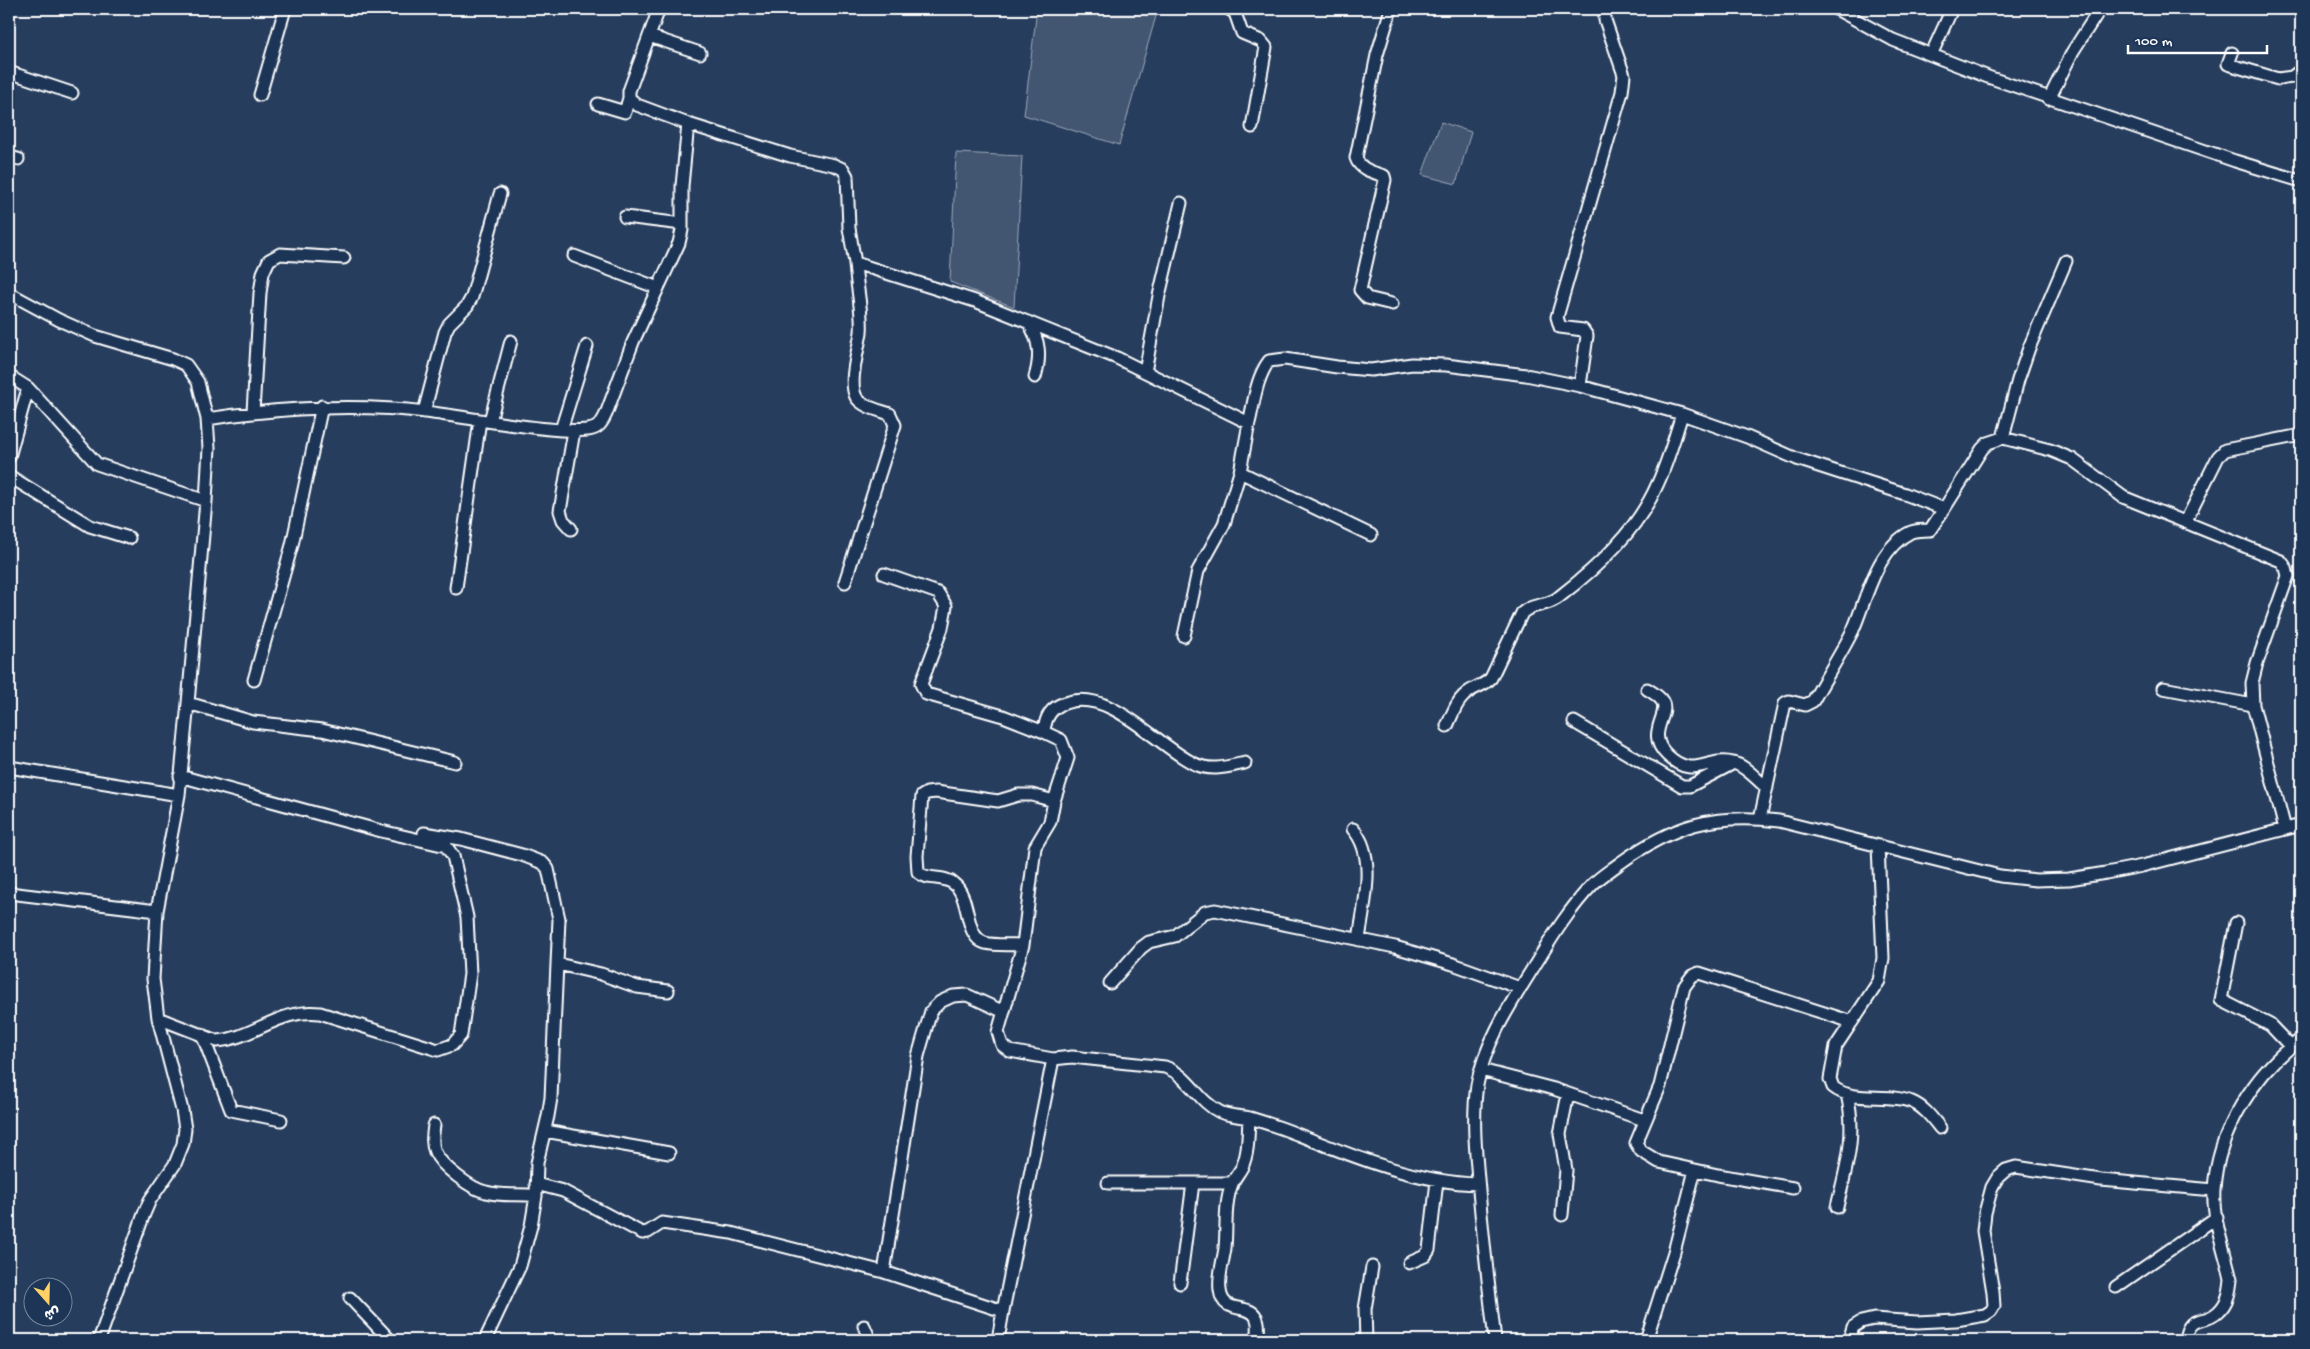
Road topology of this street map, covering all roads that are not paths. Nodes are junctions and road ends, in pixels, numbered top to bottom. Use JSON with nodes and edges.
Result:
{"nodes":[{"id":1,"x":285,"y":9,"type":"edge"},
{"id":2,"x":659,"y":9,"type":"edge"},
{"id":3,"x":1229,"y":9,"type":"edge"},
{"id":4,"x":1390,"y":9,"type":"edge"},
{"id":5,"x":1605,"y":9,"type":"edge"},
{"id":6,"x":1836,"y":9,"type":"edge"},
{"id":7,"x":1952,"y":9,"type":"edge"},
{"id":8,"x":2100,"y":9,"type":"edge"},
{"id":9,"x":649,"y":36,"type":"junction"},
{"id":10,"x":700,"y":53,"type":"dead end"},
{"id":11,"x":2232,"y":53,"type":"dead end"},
{"id":12,"x":1931,"y":55,"type":"junction"},
{"id":13,"x":2301,"y":70,"type":"edge"},
{"id":14,"x":9,"y":72,"type":"edge"},
{"id":15,"x":72,"y":93,"type":"dead end"},
{"id":16,"x":260,"y":95,"type":"dead end"},
{"id":17,"x":628,"y":98,"type":"junction"},
{"id":18,"x":2049,"y":99,"type":"junction"},
{"id":19,"x":598,"y":104,"type":"dead end"},
{"id":20,"x":688,"y":124,"type":"junction"},
{"id":21,"x":1252,"y":127,"type":"dead end"},
{"id":22,"x":2301,"y":181,"type":"edge"},
{"id":23,"x":500,"y":194,"type":"dead end"},
{"id":24,"x":1180,"y":203,"type":"dead end"},
{"id":25,"x":625,"y":217,"type":"dead end"},
{"id":26,"x":682,"y":224,"type":"junction"},
{"id":27,"x":574,"y":256,"type":"dead end"},
{"id":28,"x":344,"y":258,"type":"dead end"},
{"id":29,"x":2066,"y":261,"type":"dead end"},
{"id":30,"x":856,"y":262,"type":"junction"},
{"id":31,"x":658,"y":288,"type":"junction"},
{"id":32,"x":9,"y":293,"type":"edge"},
{"id":33,"x":1392,"y":304,"type":"dead end"},
{"id":34,"x":1028,"y":322,"type":"junction"},
{"id":35,"x":511,"y":341,"type":"dead end"},
{"id":36,"x":587,"y":346,"type":"dead end"},
{"id":37,"x":1145,"y":372,"type":"junction"},
{"id":38,"x":9,"y":376,"type":"edge"},
{"id":39,"x":1035,"y":377,"type":"dead end"},
{"id":40,"x":1580,"y":386,"type":"junction"},
{"id":41,"x":28,"y":388,"type":"junction"},
{"id":42,"x":322,"y":406,"type":"junction"},
{"id":43,"x":253,"y":412,"type":"junction"},
{"id":44,"x":424,"y":412,"type":"junction"},
{"id":45,"x":1682,"y":414,"type":"junction"},
{"id":46,"x":207,"y":419,"type":"junction"},
{"id":47,"x":485,"y":420,"type":"junction"},
{"id":48,"x":1249,"y":423,"type":"junction"},
{"id":49,"x":561,"y":430,"type":"junction"},
{"id":50,"x":574,"y":430,"type":"junction"},
{"id":51,"x":2301,"y":435,"type":"edge"},
{"id":52,"x":2003,"y":438,"type":"junction"},
{"id":53,"x":9,"y":457,"type":"edge"},
{"id":54,"x":1240,"y":472,"type":"junction"},
{"id":55,"x":9,"y":476,"type":"edge"},
{"id":56,"x":206,"y":502,"type":"junction"},
{"id":57,"x":1944,"y":509,"type":"junction"},
{"id":58,"x":2186,"y":521,"type":"junction"},
{"id":59,"x":571,"y":529,"type":"dead end"},
{"id":60,"x":1371,"y":535,"type":"dead end"},
{"id":61,"x":128,"y":538,"type":"dead end"},
{"id":62,"x":884,"y":574,"type":"dead end"},
{"id":63,"x":845,"y":582,"type":"dead end"},
{"id":64,"x":456,"y":588,"type":"dead end"},
{"id":65,"x":1184,"y":636,"type":"dead end"},
{"id":66,"x":254,"y":680,"type":"dead end"},
{"id":67,"x":2163,"y":688,"type":"dead end"},
{"id":68,"x":1647,"y":689,"type":"dead end"},
{"id":69,"x":188,"y":702,"type":"junction"},
{"id":70,"x":2253,"y":705,"type":"junction"},
{"id":71,"x":1574,"y":722,"type":"dead end"},
{"id":72,"x":1447,"y":726,"type":"dead end"},
{"id":73,"x":1044,"y":732,"type":"junction"},
{"id":74,"x":455,"y":762,"type":"dead end"},
{"id":75,"x":1245,"y":763,"type":"dead end"},
{"id":76,"x":1734,"y":763,"type":"junction"},
{"id":77,"x":9,"y":767,"type":"edge"},
{"id":78,"x":180,"y":776,"type":"junction"},
{"id":79,"x":1767,"y":788,"type":"junction"},
{"id":80,"x":178,"y":795,"type":"junction"},
{"id":81,"x":1054,"y":801,"type":"junction"},
{"id":82,"x":1760,"y":818,"type":"junction"},
{"id":83,"x":2301,"y":824,"type":"edge"},
{"id":84,"x":1353,"y":829,"type":"dead end"},
{"id":85,"x":2285,"y":829,"type":"junction"},
{"id":86,"x":381,"y":831,"type":"junction"},
{"id":87,"x":1878,"y":846,"type":"junction"},
{"id":88,"x":9,"y":893,"type":"edge"},
{"id":89,"x":157,"y":911,"type":"junction"},
{"id":90,"x":2236,"y":924,"type":"dead end"},
{"id":91,"x":1359,"y":940,"type":"junction"},
{"id":92,"x":1023,"y":945,"type":"junction"},
{"id":93,"x":558,"y":964,"type":"junction"},
{"id":94,"x":1110,"y":983,"type":"dead end"},
{"id":95,"x":1520,"y":988,"type":"junction"},
{"id":96,"x":668,"y":991,"type":"dead end"},
{"id":97,"x":1002,"y":1011,"type":"junction"},
{"id":98,"x":158,"y":1018,"type":"junction"},
{"id":99,"x":1852,"y":1022,"type":"junction"},
{"id":100,"x":202,"y":1034,"type":"junction"},
{"id":101,"x":2301,"y":1039,"type":"edge"},
{"id":102,"x":2291,"y":1046,"type":"junction"},
{"id":103,"x":1053,"y":1060,"type":"junction"},
{"id":104,"x":1481,"y":1070,"type":"junction"},
{"id":105,"x":1568,"y":1094,"type":"junction"},
{"id":106,"x":1847,"y":1094,"type":"junction"},
{"id":107,"x":1249,"y":1118,"type":"junction"},
{"id":108,"x":281,"y":1120,"type":"dead end"},
{"id":109,"x":1644,"y":1120,"type":"junction"},
{"id":110,"x":434,"y":1125,"type":"dead end"},
{"id":111,"x":1940,"y":1128,"type":"dead end"},
{"id":112,"x":545,"y":1131,"type":"junction"},
{"id":113,"x":669,"y":1153,"type":"dead end"},
{"id":114,"x":1695,"y":1170,"type":"junction"},
{"id":115,"x":1437,"y":1181,"type":"junction"},
{"id":116,"x":1108,"y":1183,"type":"dead end"},
{"id":117,"x":1193,"y":1183,"type":"junction"},
{"id":118,"x":1232,"y":1183,"type":"junction"},
{"id":119,"x":1478,"y":1184,"type":"junction"},
{"id":120,"x":1793,"y":1188,"type":"dead end"},
{"id":121,"x":536,"y":1190,"type":"junction"},
{"id":122,"x":2214,"y":1190,"type":"junction"},
{"id":123,"x":1837,"y":1207,"type":"dead end"},
{"id":124,"x":1562,"y":1215,"type":"dead end"},
{"id":125,"x":2217,"y":1217,"type":"junction"},
{"id":126,"x":1409,"y":1263,"type":"dead end"},
{"id":127,"x":1372,"y":1267,"type":"dead end"},
{"id":128,"x":884,"y":1272,"type":"junction"},
{"id":129,"x":1180,"y":1283,"type":"dead end"},
{"id":130,"x":2116,"y":1287,"type":"dead end"},
{"id":131,"x":350,"y":1298,"type":"dead end"},
{"id":132,"x":1003,"y":1310,"type":"junction"},
{"id":133,"x":864,"y":1326,"type":"dead end"},
{"id":134,"x":99,"y":1340,"type":"edge"},
{"id":135,"x":390,"y":1340,"type":"edge"},
{"id":136,"x":485,"y":1340,"type":"edge"},
{"id":137,"x":870,"y":1340,"type":"edge"},
{"id":138,"x":998,"y":1340,"type":"edge"},
{"id":139,"x":1257,"y":1340,"type":"edge"},
{"id":140,"x":1366,"y":1340,"type":"edge"},
{"id":141,"x":1495,"y":1340,"type":"edge"},
{"id":142,"x":1646,"y":1340,"type":"edge"},
{"id":143,"x":1848,"y":1340,"type":"edge"},
{"id":144,"x":2185,"y":1340,"type":"edge"}],
"edges":[{"from":1,"to":16,"type":"street"},
{"from":2,"to":9,"type":"street"},
{"from":3,"to":21,"type":"street"},
{"from":4,"to":33,"type":"street"},
{"from":5,"to":40,"type":"street"},
{"from":6,"to":12,"type":"street"},
{"from":7,"to":12,"type":"street"},
{"from":8,"to":18,"type":"street"},
{"from":9,"to":10,"type":"street"},
{"from":9,"to":17,"type":"street"},
{"from":11,"to":13,"type":"street"},
{"from":12,"to":18,"type":"street"},
{"from":14,"to":15,"type":"street"},
{"from":17,"to":19,"type":"street"},
{"from":17,"to":20,"type":"street"},
{"from":18,"to":22,"type":"street"},
{"from":20,"to":26,"type":"street"},
{"from":20,"to":30,"type":"street"},
{"from":23,"to":44,"type":"street"},
{"from":24,"to":37,"type":"street"},
{"from":25,"to":26,"type":"street"},
{"from":26,"to":31,"type":"street"},
{"from":27,"to":31,"type":"street"},
{"from":28,"to":43,"type":"street"},
{"from":29,"to":52,"type":"street"},
{"from":30,"to":34,"type":"street"},
{"from":30,"to":63,"type":"street"},
{"from":31,"to":50,"type":"street"},
{"from":32,"to":46,"type":"street"},
{"from":34,"to":37,"type":"street"},
{"from":34,"to":39,"type":"street"},
{"from":35,"to":47,"type":"street"},
{"from":36,"to":49,"type":"street"},
{"from":37,"to":48,"type":"street"},
{"from":38,"to":41,"type":"street"},
{"from":40,"to":45,"type":"street"},
{"from":40,"to":48,"type":"street"},
{"from":41,"to":53,"type":"street"},
{"from":41,"to":56,"type":"street"},
{"from":42,"to":43,"type":"street"},
{"from":42,"to":44,"type":"street"},
{"from":42,"to":66,"type":"street"},
{"from":43,"to":46,"type":"street"},
{"from":44,"to":47,"type":"street"},
{"from":45,"to":57,"type":"street"},
{"from":45,"to":72,"type":"street"},
{"from":46,"to":56,"type":"street"},
{"from":47,"to":49,"type":"street"},
{"from":47,"to":64,"type":"street"},
{"from":48,"to":54,"type":"street"},
{"from":49,"to":50,"type":"street"},
{"from":50,"to":59,"type":"street"},
{"from":51,"to":58,"type":"street"},
{"from":52,"to":57,"type":"street"},
{"from":52,"to":58,"type":"street"},
{"from":54,"to":60,"type":"street"},
{"from":54,"to":65,"type":"street"},
{"from":55,"to":61,"type":"street"},
{"from":56,"to":69,"type":"street"},
{"from":57,"to":79,"type":"street"},
{"from":58,"to":70,"type":"street"},
{"from":62,"to":73,"type":"street"},
{"from":67,"to":70,"type":"street"},
{"from":68,"to":76,"type":"street"},
{"from":69,"to":74,"type":"street"},
{"from":69,"to":78,"type":"street"},
{"from":70,"to":85,"type":"street"},
{"from":71,"to":76,"type":"street"},
{"from":73,"to":75,"type":"street"},
{"from":73,"to":81,"type":"street"},
{"from":76,"to":79,"type":"street"},
{"from":77,"to":80,"type":"street"},
{"from":78,"to":80,"type":"street"},
{"from":78,"to":86,"type":"street"},
{"from":79,"to":82,"type":"street"},
{"from":80,"to":89,"type":"street"},
{"from":81,"to":92,"type":"street"},
{"from":81,"to":92,"type":"street"},
{"from":82,"to":87,"type":"street"},
{"from":82,"to":95,"type":"street"},
{"from":83,"to":85,"type":"street"},
{"from":84,"to":91,"type":"street"},
{"from":85,"to":87,"type":"street"},
{"from":86,"to":93,"type":"street"},
{"from":86,"to":100,"type":"street"},
{"from":87,"to":99,"type":"street"},
{"from":88,"to":89,"type":"street"},
{"from":89,"to":98,"type":"street"},
{"from":90,"to":102,"type":"street"},
{"from":91,"to":94,"type":"street"},
{"from":91,"to":95,"type":"street"},
{"from":92,"to":97,"type":"street"},
{"from":93,"to":96,"type":"street"},
{"from":93,"to":112,"type":"street"},
{"from":95,"to":104,"type":"street"},
{"from":97,"to":103,"type":"street"},
{"from":97,"to":128,"type":"street"},
{"from":98,"to":100,"type":"street"},
{"from":98,"to":134,"type":"street"},
{"from":99,"to":106,"type":"street"},
{"from":99,"to":109,"type":"street"},
{"from":100,"to":108,"type":"street"},
{"from":101,"to":102,"type":"street"},
{"from":102,"to":122,"type":"street"},
{"from":103,"to":107,"type":"street"},
{"from":103,"to":132,"type":"street"},
{"from":104,"to":105,"type":"street"},
{"from":104,"to":119,"type":"street"},
{"from":105,"to":109,"type":"street"},
{"from":105,"to":124,"type":"street"},
{"from":106,"to":111,"type":"street"},
{"from":106,"to":123,"type":"street"},
{"from":107,"to":115,"type":"street"},
{"from":107,"to":118,"type":"street"},
{"from":109,"to":114,"type":"street"},
{"from":110,"to":121,"type":"street"},
{"from":112,"to":113,"type":"street"},
{"from":112,"to":121,"type":"street"},
{"from":114,"to":120,"type":"street"},
{"from":114,"to":142,"type":"street"},
{"from":115,"to":119,"type":"street"},
{"from":115,"to":126,"type":"street"},
{"from":116,"to":117,"type":"street"},
{"from":117,"to":118,"type":"street"},
{"from":117,"to":129,"type":"street"},
{"from":118,"to":139,"type":"street"},
{"from":119,"to":141,"type":"street"},
{"from":121,"to":128,"type":"street"},
{"from":121,"to":136,"type":"street"},
{"from":122,"to":125,"type":"street"},
{"from":122,"to":143,"type":"street"},
{"from":125,"to":130,"type":"street"},
{"from":125,"to":144,"type":"street"},
{"from":127,"to":140,"type":"street"},
{"from":128,"to":132,"type":"street"},
{"from":131,"to":135,"type":"street"},
{"from":132,"to":138,"type":"street"},
{"from":133,"to":137,"type":"street"}]}
